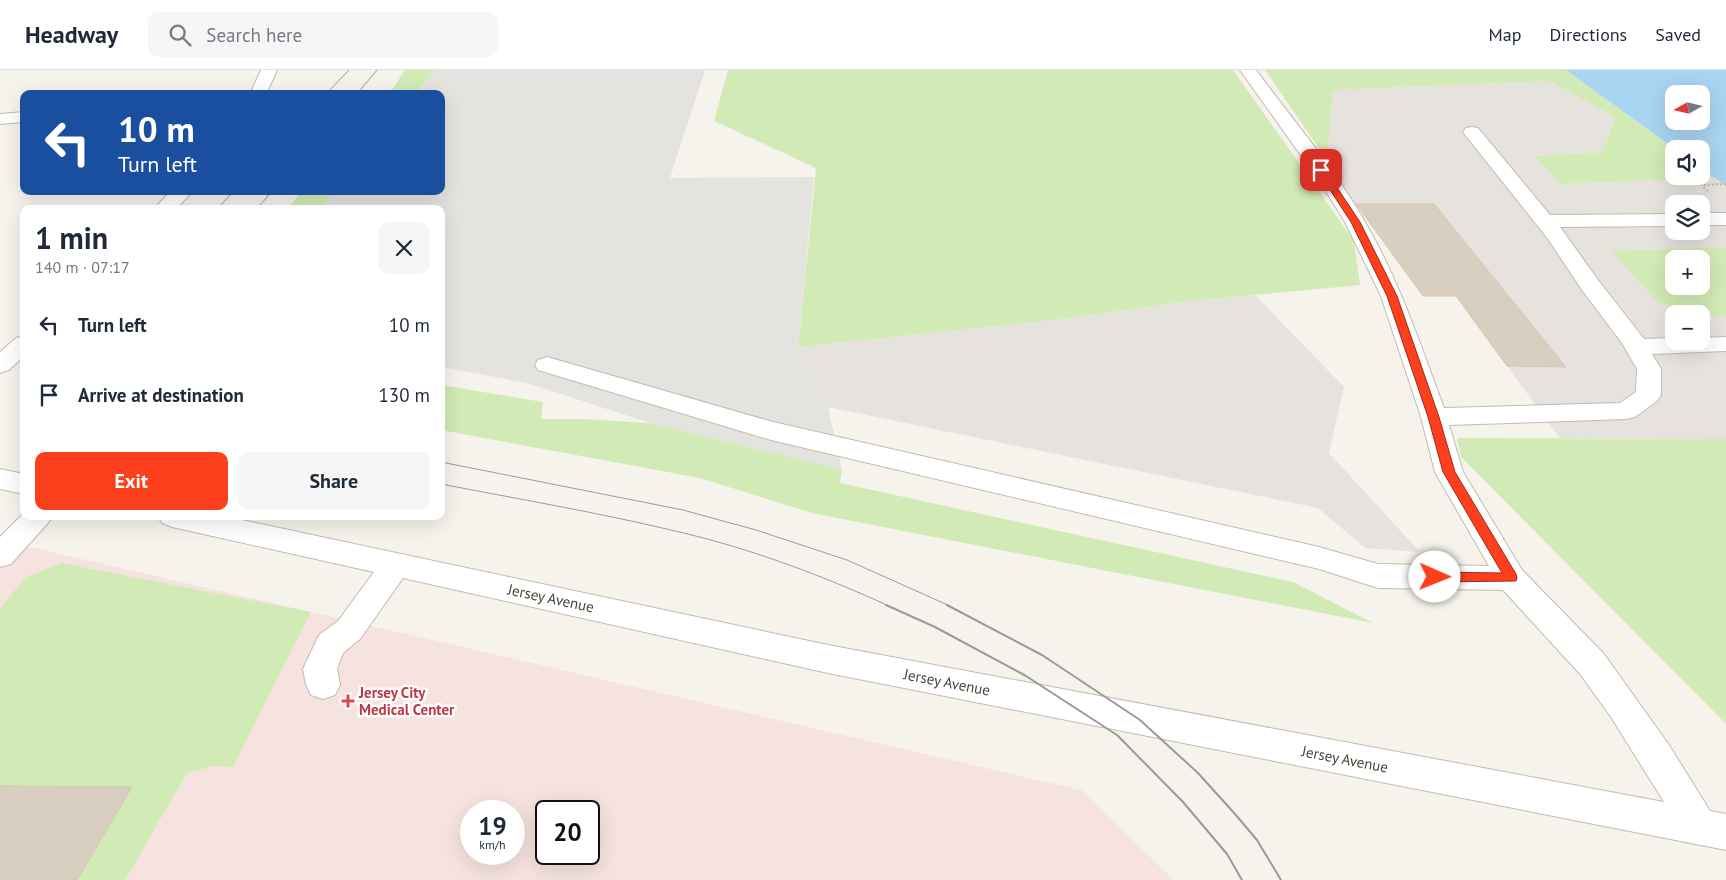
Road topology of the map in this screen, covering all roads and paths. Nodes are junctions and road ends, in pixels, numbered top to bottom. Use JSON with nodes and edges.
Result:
{"nodes":[{"id":1,"x":270,"y":70,"type":"edge"},
{"id":2,"x":1248,"y":70,"type":"edge"},
{"id":3,"x":260,"y":90,"type":"edge"},
{"id":4,"x":20,"y":117,"type":"edge"},
{"id":5,"x":0,"y":119,"type":"edge"},
{"id":6,"x":1472,"y":132,"type":"dead end"},
{"id":7,"x":179,"y":195,"type":"edge"},
{"id":8,"x":168,"y":205,"type":"edge"},
{"id":9,"x":1710,"y":219,"type":"edge"},
{"id":10,"x":1726,"y":219,"type":"edge"},
{"id":11,"x":1665,"y":220,"type":"edge"},
{"id":12,"x":1546,"y":221,"type":"junction"},
{"id":13,"x":1726,"y":344,"type":"edge"},
{"id":14,"x":20,"y":346,"type":"edge"},
{"id":15,"x":1636,"y":347,"type":"junction"},
{"id":16,"x":0,"y":365,"type":"edge"},
{"id":17,"x":547,"y":366,"type":"dead end"},
{"id":18,"x":1434,"y":417,"type":"junction"},
{"id":19,"x":0,"y":479,"type":"edge"},
{"id":20,"x":20,"y":483,"type":"edge"},
{"id":21,"x":34,"y":520,"type":"edge"},
{"id":22,"x":191,"y":520,"type":"edge"},
{"id":23,"x":0,"y":556,"type":"edge"},
{"id":24,"x":396,"y":564,"type":"junction"},
{"id":25,"x":1511,"y":578,"type":"junction"},
{"id":26,"x":320,"y":692,"type":"dead end"},
{"id":27,"x":1712,"y":830,"type":"edge"}],
"edges":[{"from":1,"to":3,"type":"street"},
{"from":2,"to":18,"type":"street"},
{"from":4,"to":5,"type":"street"},
{"from":6,"to":12,"type":"street"},
{"from":7,"to":8,"type":"street"},
{"from":9,"to":10,"type":"street"},
{"from":11,"to":12,"type":"street"},
{"from":12,"to":15,"type":"street"},
{"from":13,"to":15,"type":"street"},
{"from":14,"to":16,"type":"street"},
{"from":15,"to":18,"type":"street"},
{"from":17,"to":25,"type":"street"},
{"from":18,"to":25,"type":"street"},
{"from":19,"to":20,"type":"street"},
{"from":21,"to":23,"type":"street"},
{"from":22,"to":24,"type":"street","name":"Jersey Avenue"},
{"from":24,"to":26,"type":"street"},
{"from":24,"to":27,"type":"street","name":"Jersey Avenue"},
{"from":25,"to":27,"type":"street"}]}
